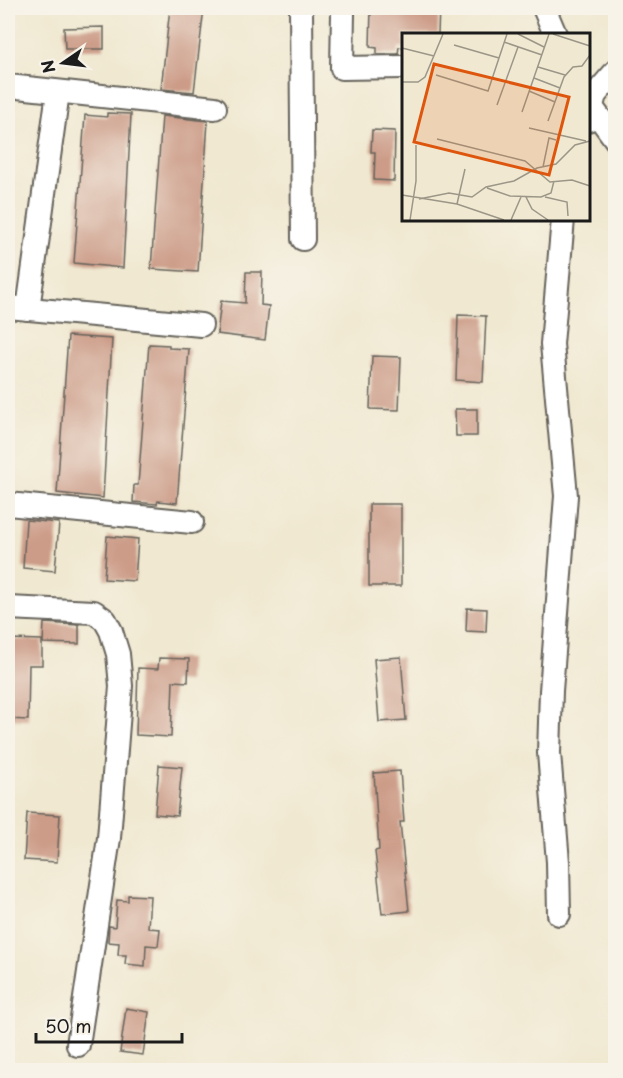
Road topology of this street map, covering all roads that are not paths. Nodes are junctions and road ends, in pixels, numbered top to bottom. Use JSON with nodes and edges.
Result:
{"nodes":[{"id":1,"x":301,"y":8,"type":"edge"},
{"id":2,"x":544,"y":8,"type":"edge"},
{"id":3,"x":343,"y":13,"type":"dead end"},
{"id":4,"x":555,"y":33,"type":"edge"},
{"id":5,"x":402,"y":67,"type":"edge"},
{"id":6,"x":615,"y":71,"type":"edge"},
{"id":7,"x":8,"y":86,"type":"edge"},
{"id":8,"x":57,"y":92,"type":"junction"},
{"id":9,"x":215,"y":108,"type":"dead end"},
{"id":10,"x":590,"y":110,"type":"edge"},
{"id":11,"x":615,"y":140,"type":"edge"},
{"id":12,"x":563,"y":220,"type":"edge"},
{"id":13,"x":303,"y":239,"type":"dead end"},
{"id":14,"x":18,"y":308,"type":"edge"},
{"id":15,"x":201,"y":325,"type":"dead end"},
{"id":16,"x":8,"y":504,"type":"edge"},
{"id":17,"x":192,"y":522,"type":"dead end"},
{"id":18,"x":8,"y":608,"type":"edge"},
{"id":19,"x":559,"y":914,"type":"dead end"},
{"id":20,"x":78,"y":1045,"type":"dead end"}],
"edges":[{"from":1,"to":13,"type":"street"},
{"from":2,"to":4,"type":"street"},
{"from":3,"to":5,"type":"street"},
{"from":6,"to":10,"type":"street"},
{"from":7,"to":8,"type":"street"},
{"from":8,"to":9,"type":"street"},
{"from":8,"to":14,"type":"street"},
{"from":10,"to":11,"type":"street"},
{"from":12,"to":19,"type":"street"},
{"from":14,"to":15,"type":"street"},
{"from":16,"to":17,"type":"street"},
{"from":18,"to":20,"type":"street"}]}
